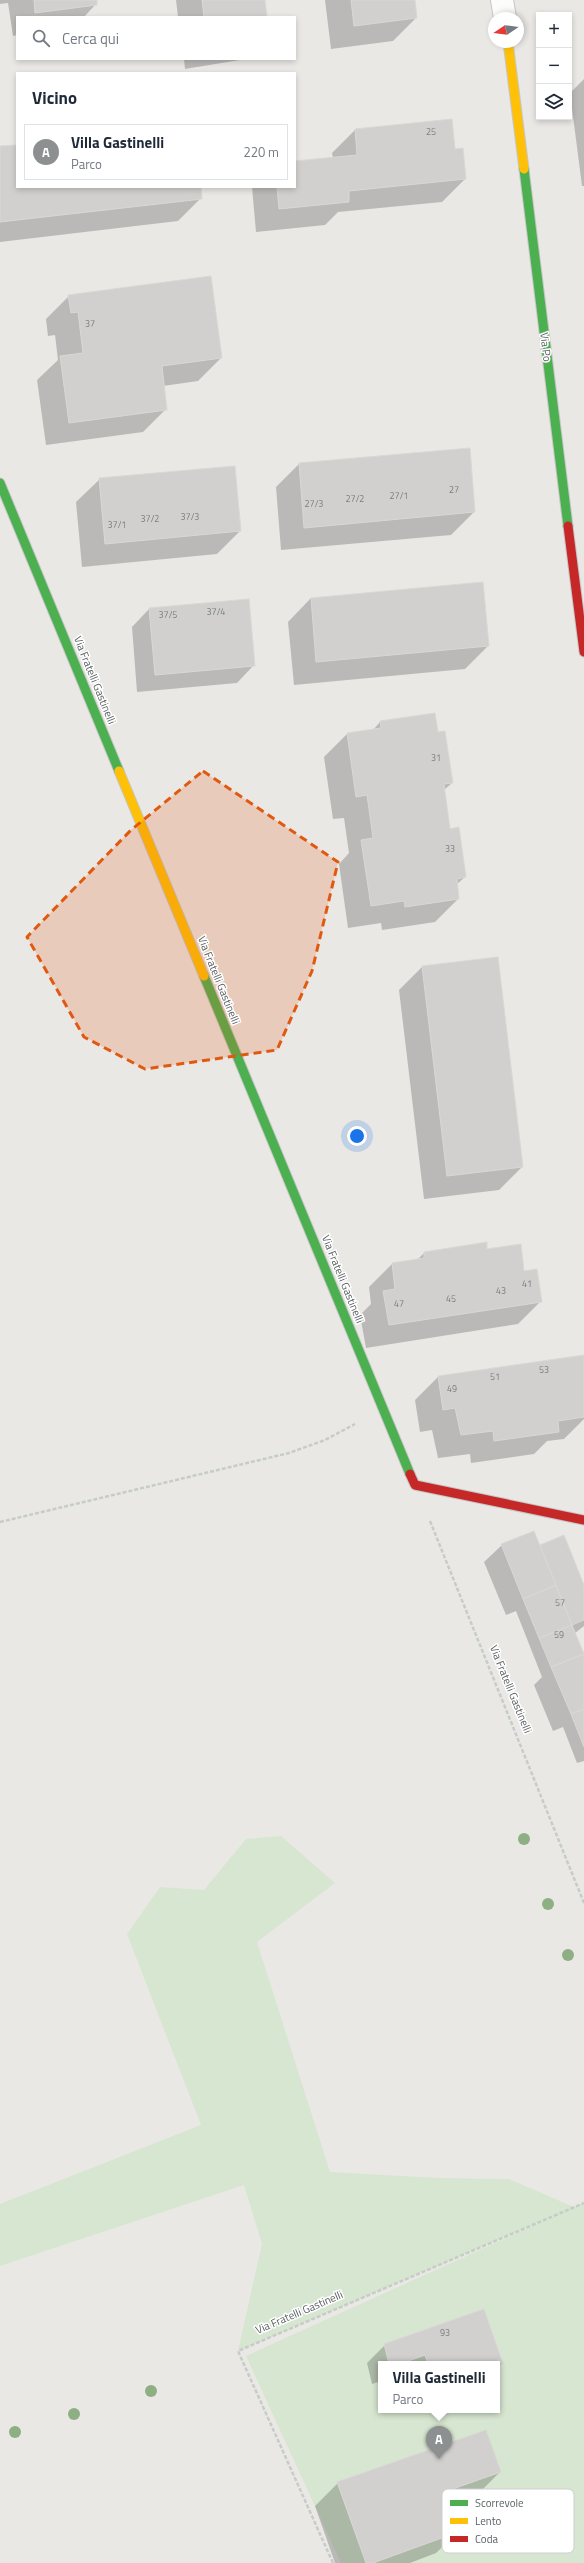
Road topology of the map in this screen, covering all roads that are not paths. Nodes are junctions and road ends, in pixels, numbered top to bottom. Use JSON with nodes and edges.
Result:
{"nodes":[{"id":1,"x":502,"y":0,"type":"edge"},
{"id":2,"x":504,"y":12,"type":"edge"},
{"id":3,"x":509,"y":48,"type":"edge"},
{"id":4,"x":0,"y":483,"type":"edge"},
{"id":5,"x":584,"y":652,"type":"edge"},
{"id":6,"x":584,"y":1520,"type":"edge"}],
"edges":[{"from":1,"to":2,"type":"street"},
{"from":3,"to":5,"type":"street","name":"Via Po"},
{"from":4,"to":6,"type":"street","name":"Via Fratelli Gastinelli"}]}
